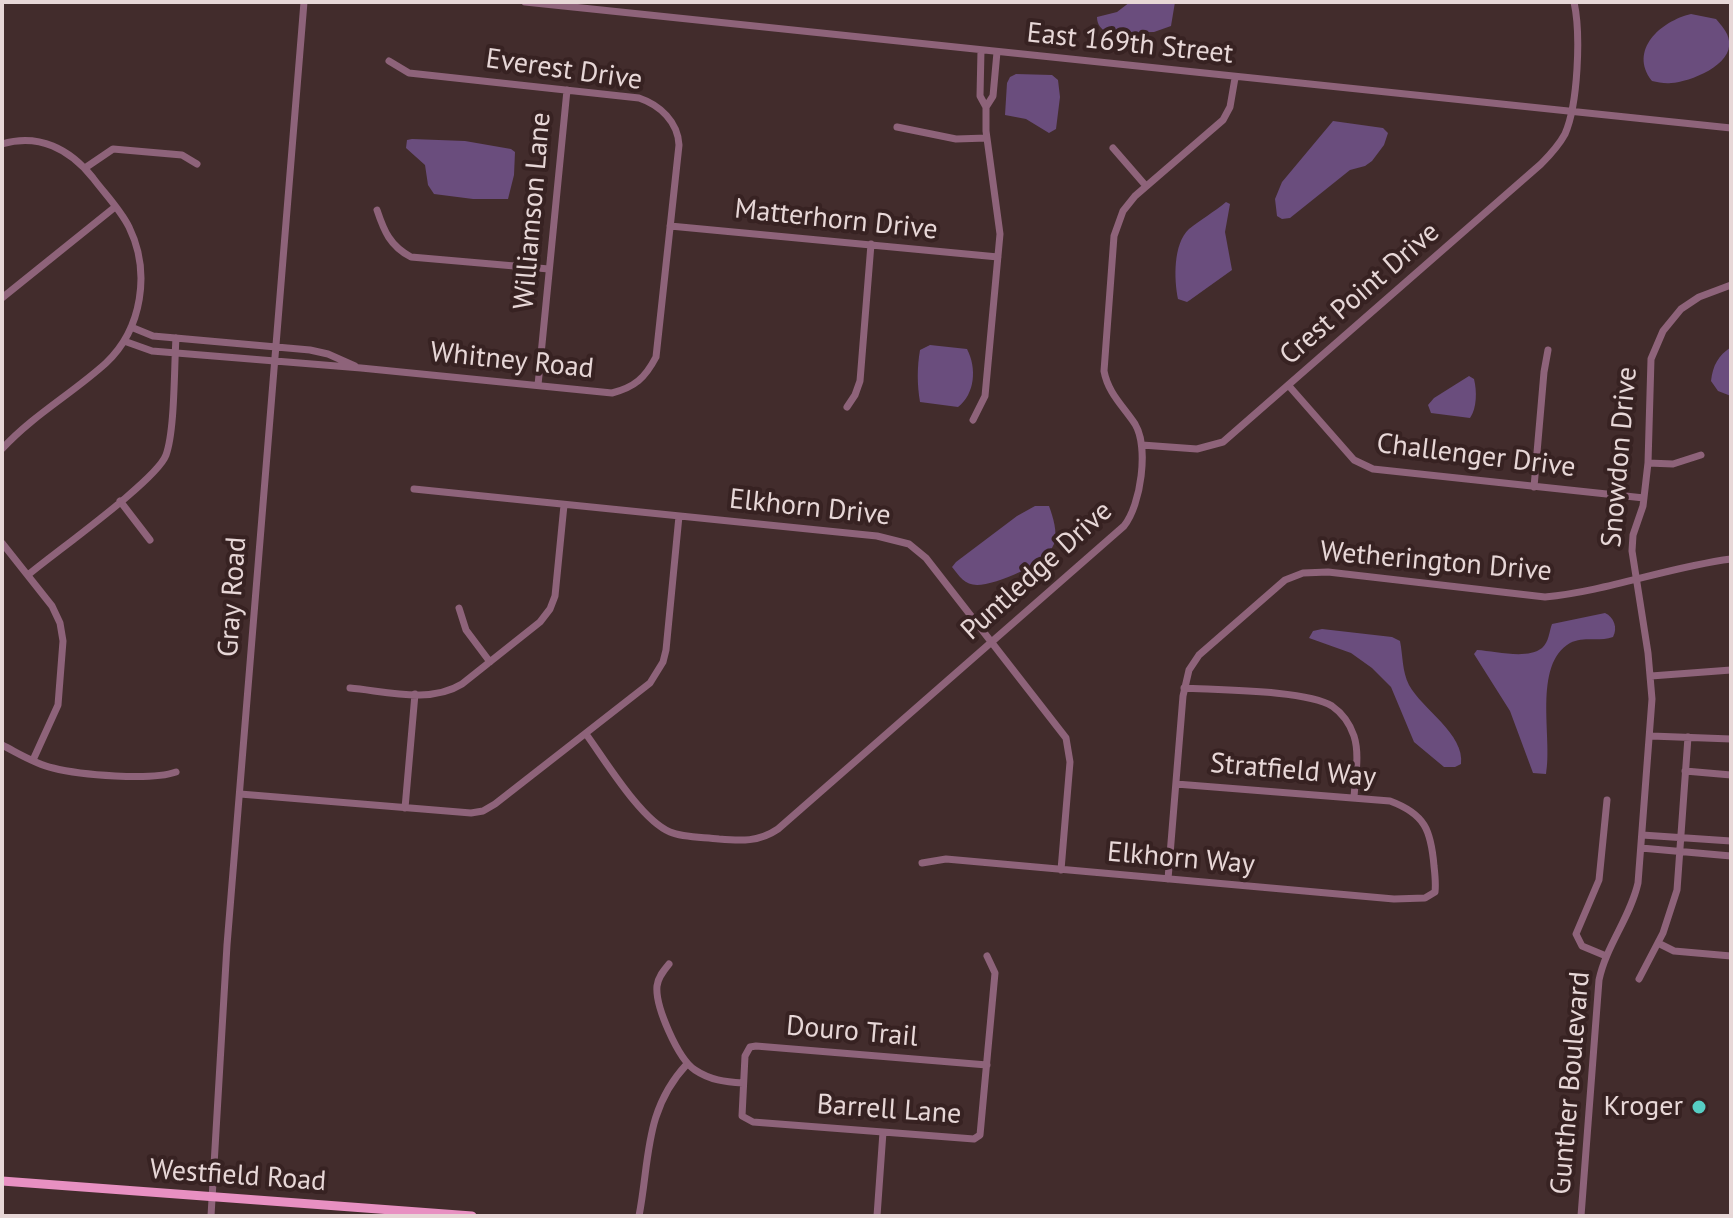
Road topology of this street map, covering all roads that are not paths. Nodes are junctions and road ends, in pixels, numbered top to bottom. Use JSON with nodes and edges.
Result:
{"nodes":[{"id":1,"x":304,"y":2,"type":"edge"},
{"id":2,"x":525,"y":2,"type":"edge"},
{"id":3,"x":1574,"y":2,"type":"edge"},
{"id":4,"x":981,"y":50,"type":"junction"},
{"id":5,"x":997,"y":52,"type":"junction"},
{"id":6,"x":389,"y":61,"type":"dead end"},
{"id":7,"x":1235,"y":78,"type":"junction"},
{"id":8,"x":567,"y":90,"type":"junction"},
{"id":9,"x":986,"y":107,"type":"junction"},
{"id":10,"x":1572,"y":112,"type":"junction"},
{"id":11,"x":897,"y":127,"type":"dead end"},
{"id":12,"x":1731,"y":128,"type":"edge"},
{"id":13,"x":987,"y":138,"type":"junction"},
{"id":14,"x":2,"y":144,"type":"edge"},
{"id":15,"x":1113,"y":148,"type":"dead end"},
{"id":16,"x":197,"y":164,"type":"dead end"},
{"id":17,"x":85,"y":168,"type":"junction"},
{"id":18,"x":1146,"y":186,"type":"junction"},
{"id":19,"x":115,"y":207,"type":"junction"},
{"id":20,"x":377,"y":210,"type":"dead end"},
{"id":21,"x":670,"y":226,"type":"junction"},
{"id":22,"x":871,"y":244,"type":"junction"},
{"id":23,"x":998,"y":257,"type":"junction"},
{"id":24,"x":549,"y":269,"type":"junction"},
{"id":25,"x":1731,"y":285,"type":"edge"},
{"id":26,"x":2,"y":298,"type":"edge"},
{"id":27,"x":131,"y":327,"type":"junction"},
{"id":28,"x":176,"y":338,"type":"junction"},
{"id":29,"x":124,"y":341,"type":"junction"},
{"id":30,"x":275,"y":347,"type":"junction"},
{"id":31,"x":1548,"y":350,"type":"dead end"},
{"id":32,"x":175,"y":353,"type":"junction"},
{"id":33,"x":274,"y":361,"type":"junction"},
{"id":34,"x":361,"y":368,"type":"junction"},
{"id":35,"x":538,"y":385,"type":"junction"},
{"id":36,"x":1289,"y":386,"type":"junction"},
{"id":37,"x":847,"y":407,"type":"dead end"},
{"id":38,"x":973,"y":420,"type":"dead end"},
{"id":39,"x":1142,"y":445,"type":"junction"},
{"id":40,"x":2,"y":449,"type":"edge"},
{"id":41,"x":1701,"y":455,"type":"dead end"},
{"id":42,"x":1648,"y":463,"type":"junction"},
{"id":43,"x":1534,"y":487,"type":"junction"},
{"id":44,"x":414,"y":489,"type":"dead end"},
{"id":45,"x":1644,"y":498,"type":"junction"},
{"id":46,"x":120,"y":501,"type":"junction"},
{"id":47,"x":564,"y":505,"type":"junction"},
{"id":48,"x":679,"y":516,"type":"junction"},
{"id":49,"x":150,"y":540,"type":"dead end"},
{"id":50,"x":2,"y":543,"type":"edge"},
{"id":51,"x":1731,"y":559,"type":"edge"},
{"id":52,"x":28,"y":575,"type":"junction"},
{"id":53,"x":1635,"y":579,"type":"junction"},
{"id":54,"x":459,"y":608,"type":"dead end"},
{"id":55,"x":992,"y":642,"type":"junction"},
{"id":56,"x":490,"y":662,"type":"junction"},
{"id":57,"x":1731,"y":670,"type":"edge"},
{"id":58,"x":1651,"y":676,"type":"junction"},
{"id":59,"x":350,"y":688,"type":"dead end"},
{"id":60,"x":1184,"y":688,"type":"junction"},
{"id":61,"x":415,"y":694,"type":"junction"},
{"id":62,"x":586,"y":734,"type":"junction"},
{"id":63,"x":1651,"y":736,"type":"junction"},
{"id":64,"x":1688,"y":737,"type":"junction"},
{"id":65,"x":1731,"y":739,"type":"edge"},
{"id":66,"x":2,"y":745,"type":"edge"},
{"id":67,"x":33,"y":760,"type":"junction"},
{"id":68,"x":1685,"y":771,"type":"junction"},
{"id":69,"x":176,"y":772,"type":"dead end"},
{"id":70,"x":1731,"y":775,"type":"edge"},
{"id":71,"x":1176,"y":784,"type":"junction"},
{"id":72,"x":240,"y":794,"type":"junction"},
{"id":73,"x":1354,"y":798,"type":"junction"},
{"id":74,"x":1607,"y":800,"type":"dead end"},
{"id":75,"x":405,"y":808,"type":"junction"},
{"id":76,"x":1642,"y":835,"type":"junction"},
{"id":77,"x":1680,"y":838,"type":"junction"},
{"id":78,"x":1731,"y":841,"type":"edge"},
{"id":79,"x":1641,"y":848,"type":"junction"},
{"id":80,"x":1680,"y":852,"type":"junction"},
{"id":81,"x":1731,"y":856,"type":"edge"},
{"id":82,"x":922,"y":863,"type":"dead end"},
{"id":83,"x":1061,"y":870,"type":"junction"},
{"id":84,"x":1168,"y":879,"type":"junction"},
{"id":85,"x":1435,"y":892,"type":"joint"},
{"id":86,"x":1658,"y":943,"type":"junction"},
{"id":87,"x":987,"y":956,"type":"dead end"},
{"id":88,"x":1606,"y":956,"type":"junction"},
{"id":89,"x":1731,"y":956,"type":"edge"},
{"id":90,"x":669,"y":964,"type":"dead end"},
{"id":91,"x":1639,"y":979,"type":"dead end"},
{"id":92,"x":687,"y":1064,"type":"junction"},
{"id":93,"x":987,"y":1065,"type":"junction"},
{"id":94,"x":743,"y":1083,"type":"junction"},
{"id":95,"x":883,"y":1132,"type":"junction"},
{"id":96,"x":2,"y":1181,"type":"edge"},
{"id":97,"x":213,"y":1197,"type":"junction"},
{"id":98,"x":211,"y":1216,"type":"edge"},
{"id":99,"x":472,"y":1216,"type":"edge"},
{"id":100,"x":639,"y":1216,"type":"edge"},
{"id":101,"x":877,"y":1216,"type":"edge"},
{"id":102,"x":1581,"y":1216,"type":"edge"}],
"edges":[{"from":1,"to":30,"type":"street","name":"Gray Road"},
{"from":2,"to":4,"type":"street","name":"East 169th Street"},
{"from":3,"to":10,"type":"street"},
{"from":4,"to":5,"type":"street","name":"East 169th Street"},
{"from":4,"to":9,"type":"street"},
{"from":5,"to":7,"type":"street","name":"East 169th Street"},
{"from":5,"to":9,"type":"street"},
{"from":6,"to":8,"type":"street","name":"Everest Drive"},
{"from":7,"to":10,"type":"street","name":"East 169th Street"},
{"from":7,"to":18,"type":"street"},
{"from":8,"to":21,"type":"street","name":"Everest Drive"},
{"from":8,"to":24,"type":"street","name":"Williamson Lane"},
{"from":9,"to":13,"type":"street"},
{"from":10,"to":12,"type":"street","name":"East 169th Street"},
{"from":10,"to":36,"type":"street","name":"Crest Point Drive"},
{"from":11,"to":13,"type":"street"},
{"from":13,"to":23,"type":"street"},
{"from":14,"to":17,"type":"street"},
{"from":15,"to":18,"type":"street"},
{"from":16,"to":17,"type":"street"},
{"from":17,"to":19,"type":"street"},
{"from":18,"to":39,"type":"street"},
{"from":19,"to":26,"type":"street"},
{"from":19,"to":27,"type":"street"},
{"from":20,"to":24,"type":"street"},
{"from":21,"to":22,"type":"street","name":"Matterhorn Drive"},
{"from":21,"to":35,"type":"street","name":"Whitney Road"},
{"from":22,"to":23,"type":"street","name":"Matterhorn Drive"},
{"from":22,"to":37,"type":"street"},
{"from":23,"to":38,"type":"street"},
{"from":24,"to":35,"type":"street","name":"Williamson Lane"},
{"from":25,"to":42,"type":"street","name":"Snowdon Drive"},
{"from":27,"to":28,"type":"street","name":"Whitney Road"},
{"from":27,"to":29,"type":"street"},
{"from":28,"to":30,"type":"street","name":"Whitney Road"},
{"from":28,"to":32,"type":"street"},
{"from":29,"to":32,"type":"street","name":"Whitney Road"},
{"from":29,"to":40,"type":"street"},
{"from":30,"to":33,"type":"street","name":"Gray Road"},
{"from":30,"to":34,"type":"street","name":"Whitney Road"},
{"from":31,"to":43,"type":"street"},
{"from":32,"to":33,"type":"street","name":"Whitney Road"},
{"from":32,"to":46,"type":"street"},
{"from":33,"to":34,"type":"street","name":"Whitney Road"},
{"from":33,"to":72,"type":"street","name":"Gray Road"},
{"from":34,"to":35,"type":"street","name":"Whitney Road"},
{"from":36,"to":39,"type":"street","name":"Crest Point Drive"},
{"from":36,"to":43,"type":"street","name":"Challenger Drive"},
{"from":39,"to":55,"type":"street","name":"Puntledge Drive"},
{"from":41,"to":42,"type":"street"},
{"from":42,"to":45,"type":"street","name":"Snowdon Drive"},
{"from":43,"to":45,"type":"street","name":"Challenger Drive"},
{"from":44,"to":47,"type":"street","name":"Elkhorn Drive"},
{"from":45,"to":53,"type":"street","name":"Snowdon Drive"},
{"from":46,"to":49,"type":"street"},
{"from":46,"to":52,"type":"street"},
{"from":47,"to":48,"type":"street","name":"Elkhorn Drive"},
{"from":47,"to":56,"type":"street"},
{"from":48,"to":55,"type":"street","name":"Elkhorn Drive"},
{"from":48,"to":62,"type":"street"},
{"from":50,"to":52,"type":"street"},
{"from":51,"to":53,"type":"street","name":"Wetherington Drive"},
{"from":52,"to":67,"type":"street"},
{"from":53,"to":58,"type":"street","name":"Gunther Boulevard"},
{"from":53,"to":60,"type":"street","name":"Wetherington Drive"},
{"from":54,"to":56,"type":"street"},
{"from":55,"to":62,"type":"street","name":"Puntledge Drive"},
{"from":55,"to":83,"type":"street","name":"Elkhorn Drive"},
{"from":56,"to":61,"type":"street"},
{"from":57,"to":58,"type":"street"},
{"from":58,"to":63,"type":"street","name":"Gunther Boulevard"},
{"from":59,"to":61,"type":"street"},
{"from":60,"to":71,"type":"street","name":"Wetherington Drive"},
{"from":60,"to":73,"type":"street"},
{"from":61,"to":75,"type":"street"},
{"from":62,"to":75,"type":"street"},
{"from":63,"to":64,"type":"street"},
{"from":63,"to":76,"type":"street","name":"Gunther Boulevard"},
{"from":64,"to":65,"type":"street"},
{"from":64,"to":68,"type":"street"},
{"from":66,"to":67,"type":"street"},
{"from":67,"to":69,"type":"street"},
{"from":68,"to":70,"type":"street"},
{"from":68,"to":77,"type":"street"},
{"from":71,"to":73,"type":"street","name":"Stratfield Way"},
{"from":71,"to":84,"type":"street","name":"Wetherington Drive"},
{"from":72,"to":75,"type":"street"},
{"from":72,"to":97,"type":"street","name":"Gray Road"},
{"from":73,"to":85,"type":"street","name":"Stratfield Way"},
{"from":74,"to":88,"type":"street"},
{"from":76,"to":77,"type":"street"},
{"from":76,"to":79,"type":"street","name":"Gunther Boulevard"},
{"from":77,"to":78,"type":"street"},
{"from":77,"to":80,"type":"street"},
{"from":79,"to":80,"type":"street"},
{"from":79,"to":88,"type":"street","name":"Gunther Boulevard"},
{"from":80,"to":81,"type":"street"},
{"from":80,"to":86,"type":"street"},
{"from":82,"to":83,"type":"street","name":"Elkhorn Way"},
{"from":83,"to":84,"type":"street","name":"Elkhorn Way"},
{"from":84,"to":85,"type":"street","name":"Elkhorn Way"},
{"from":86,"to":89,"type":"street"},
{"from":86,"to":91,"type":"street"},
{"from":87,"to":93,"type":"street","name":"Barrell Lane"},
{"from":88,"to":102,"type":"street","name":"Gunther Boulevard"},
{"from":90,"to":92,"type":"street"},
{"from":92,"to":94,"type":"street"},
{"from":92,"to":100,"type":"street"},
{"from":93,"to":94,"type":"street","name":"Douro Trail"},
{"from":93,"to":95,"type":"street","name":"Barrell Lane"},
{"from":94,"to":95,"type":"street","name":"Barrell Lane"},
{"from":95,"to":101,"type":"street"},
{"from":96,"to":97,"type":"main road","name":"Westfield Road"},
{"from":97,"to":98,"type":"street","name":"Gray Road"},
{"from":97,"to":99,"type":"main road","name":"Westfield Road"}]}
